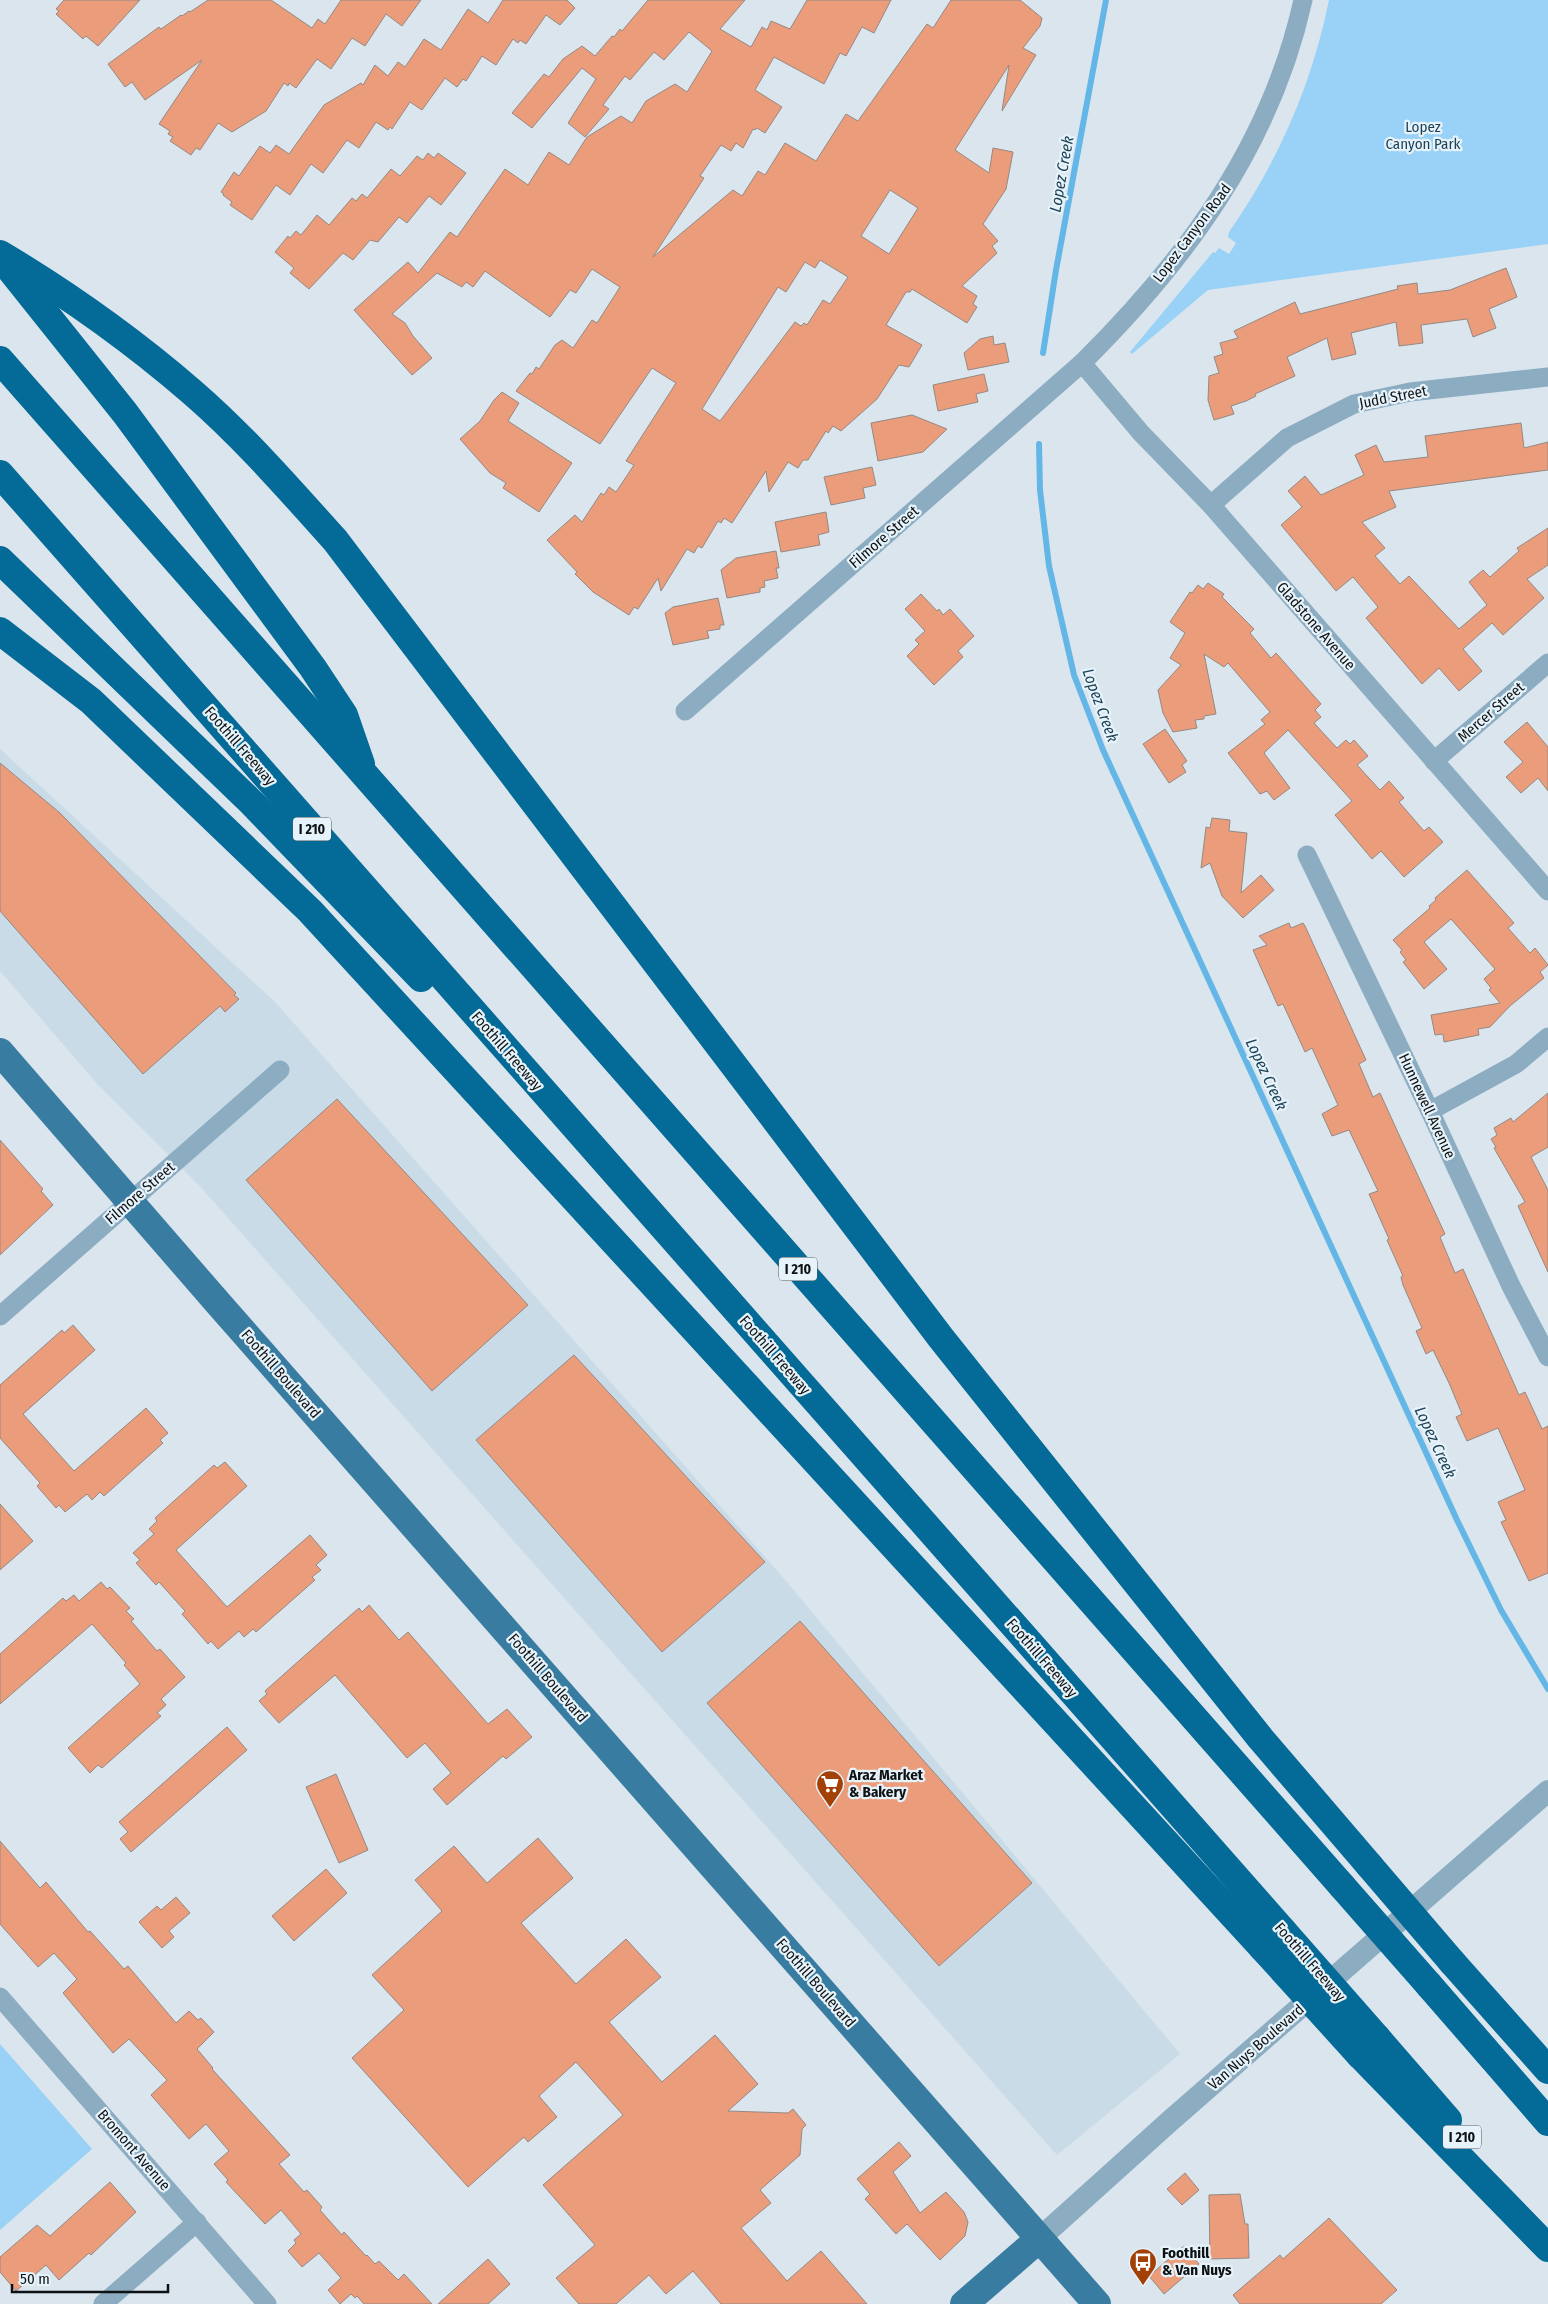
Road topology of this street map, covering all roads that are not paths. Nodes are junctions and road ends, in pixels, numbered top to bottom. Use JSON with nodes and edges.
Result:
{"nodes":[{"id":1,"x":1303,"y":0,"type":"edge"},
{"id":2,"x":0,"y":256,"type":"edge"},
{"id":3,"x":0,"y":360,"type":"edge"},
{"id":4,"x":1082,"y":363,"type":"junction"},
{"id":5,"x":1548,"y":377,"type":"edge"},
{"id":6,"x":0,"y":474,"type":"edge"},
{"id":7,"x":1211,"y":505,"type":"junction"},
{"id":8,"x":0,"y":560,"type":"edge"},
{"id":9,"x":0,"y":631,"type":"edge"},
{"id":10,"x":1548,"y":663,"type":"edge"},
{"id":11,"x":686,"y":711,"type":"dead end"},
{"id":12,"x":1434,"y":761,"type":"junction"},
{"id":13,"x":367,"y":779,"type":"junction"},
{"id":14,"x":1308,"y":855,"type":"dead end"},
{"id":15,"x":1548,"y":891,"type":"edge"},
{"id":16,"x":1548,"y":1037,"type":"edge"},
{"id":17,"x":0,"y":1052,"type":"edge"},
{"id":18,"x":280,"y":1070,"type":"dead end"},
{"id":19,"x":1430,"y":1111,"type":"junction"},
{"id":20,"x":624,"y":1184,"type":"junction"},
{"id":21,"x":130,"y":1202,"type":"junction"},
{"id":22,"x":0,"y":1316,"type":"edge"},
{"id":23,"x":1548,"y":1357,"type":"edge"},
{"id":24,"x":1548,"y":1791,"type":"edge"},
{"id":25,"x":1272,"y":1939,"type":"junction"},
{"id":26,"x":0,"y":1997,"type":"edge"},
{"id":27,"x":1368,"y":2046,"type":"junction"},
{"id":28,"x":1548,"y":2070,"type":"edge"},
{"id":29,"x":1548,"y":2122,"type":"edge"},
{"id":30,"x":198,"y":2222,"type":"junction"},
{"id":31,"x":1548,"y":2236,"type":"edge"},
{"id":32,"x":1040,"y":2239,"type":"junction"},
{"id":33,"x":1548,"y":2248,"type":"edge"},
{"id":34,"x":102,"y":2304,"type":"edge"},
{"id":35,"x":267,"y":2304,"type":"edge"},
{"id":36,"x":964,"y":2304,"type":"edge"},
{"id":37,"x":1097,"y":2304,"type":"edge"}],
"edges":[{"from":1,"to":4,"type":"street","name":"Lopez Canyon Road"},
{"from":2,"to":13,"type":"highway"},
{"from":2,"to":28,"type":"highway","bridge":true},
{"from":3,"to":13,"type":"highway","number":"I 210"},
{"from":4,"to":7,"type":"street","name":"Gladstone Avenue"},
{"from":4,"to":11,"type":"street","name":"Filmore Street"},
{"from":5,"to":7,"type":"street","name":"Judd Street"},
{"from":6,"to":20,"type":"highway","name":"Foothill Freeway","number":"I 210"},
{"from":7,"to":12,"type":"street","name":"Gladstone Avenue"},
{"from":8,"to":20,"type":"highway"},
{"from":9,"to":25,"type":"highway"},
{"from":10,"to":12,"type":"street","name":"Mercer Street"},
{"from":12,"to":15,"type":"street","name":"Gladstone Avenue"},
{"from":13,"to":29,"type":"highway","number":"I 210","bridge":true},
{"from":14,"to":19,"type":"street","name":"Hunnewell Avenue"},
{"from":16,"to":19,"type":"street"},
{"from":17,"to":21,"type":"main road","name":"Foothill Boulevard"},
{"from":18,"to":21,"type":"street","name":"Filmore Street"},
{"from":19,"to":23,"type":"street","name":"Hunnewell Avenue"},
{"from":20,"to":25,"type":"highway","name":"Foothill Freeway","number":"I 210"},
{"from":21,"to":22,"type":"street","name":"Filmore Street"},
{"from":21,"to":32,"type":"main road","name":"Foothill Boulevard"},
{"from":24,"to":32,"type":"street","name":"Van Nuys Boulevard"},
{"from":25,"to":27,"type":"highway","name":"Foothill Freeway","number":"I 210","bridge":true},
{"from":26,"to":30,"type":"street","name":"Bromont Avenue"},
{"from":27,"to":31,"type":"highway","name":"Foothill Freeway","number":"I 210"},
{"from":27,"to":33,"type":"highway"},
{"from":30,"to":34,"type":"street"},
{"from":30,"to":35,"type":"street","name":"Bromont Avenue"},
{"from":32,"to":36,"type":"main road","name":"Van Nuys Boulevard"},
{"from":32,"to":37,"type":"main road","name":"Foothill Boulevard"}]}
